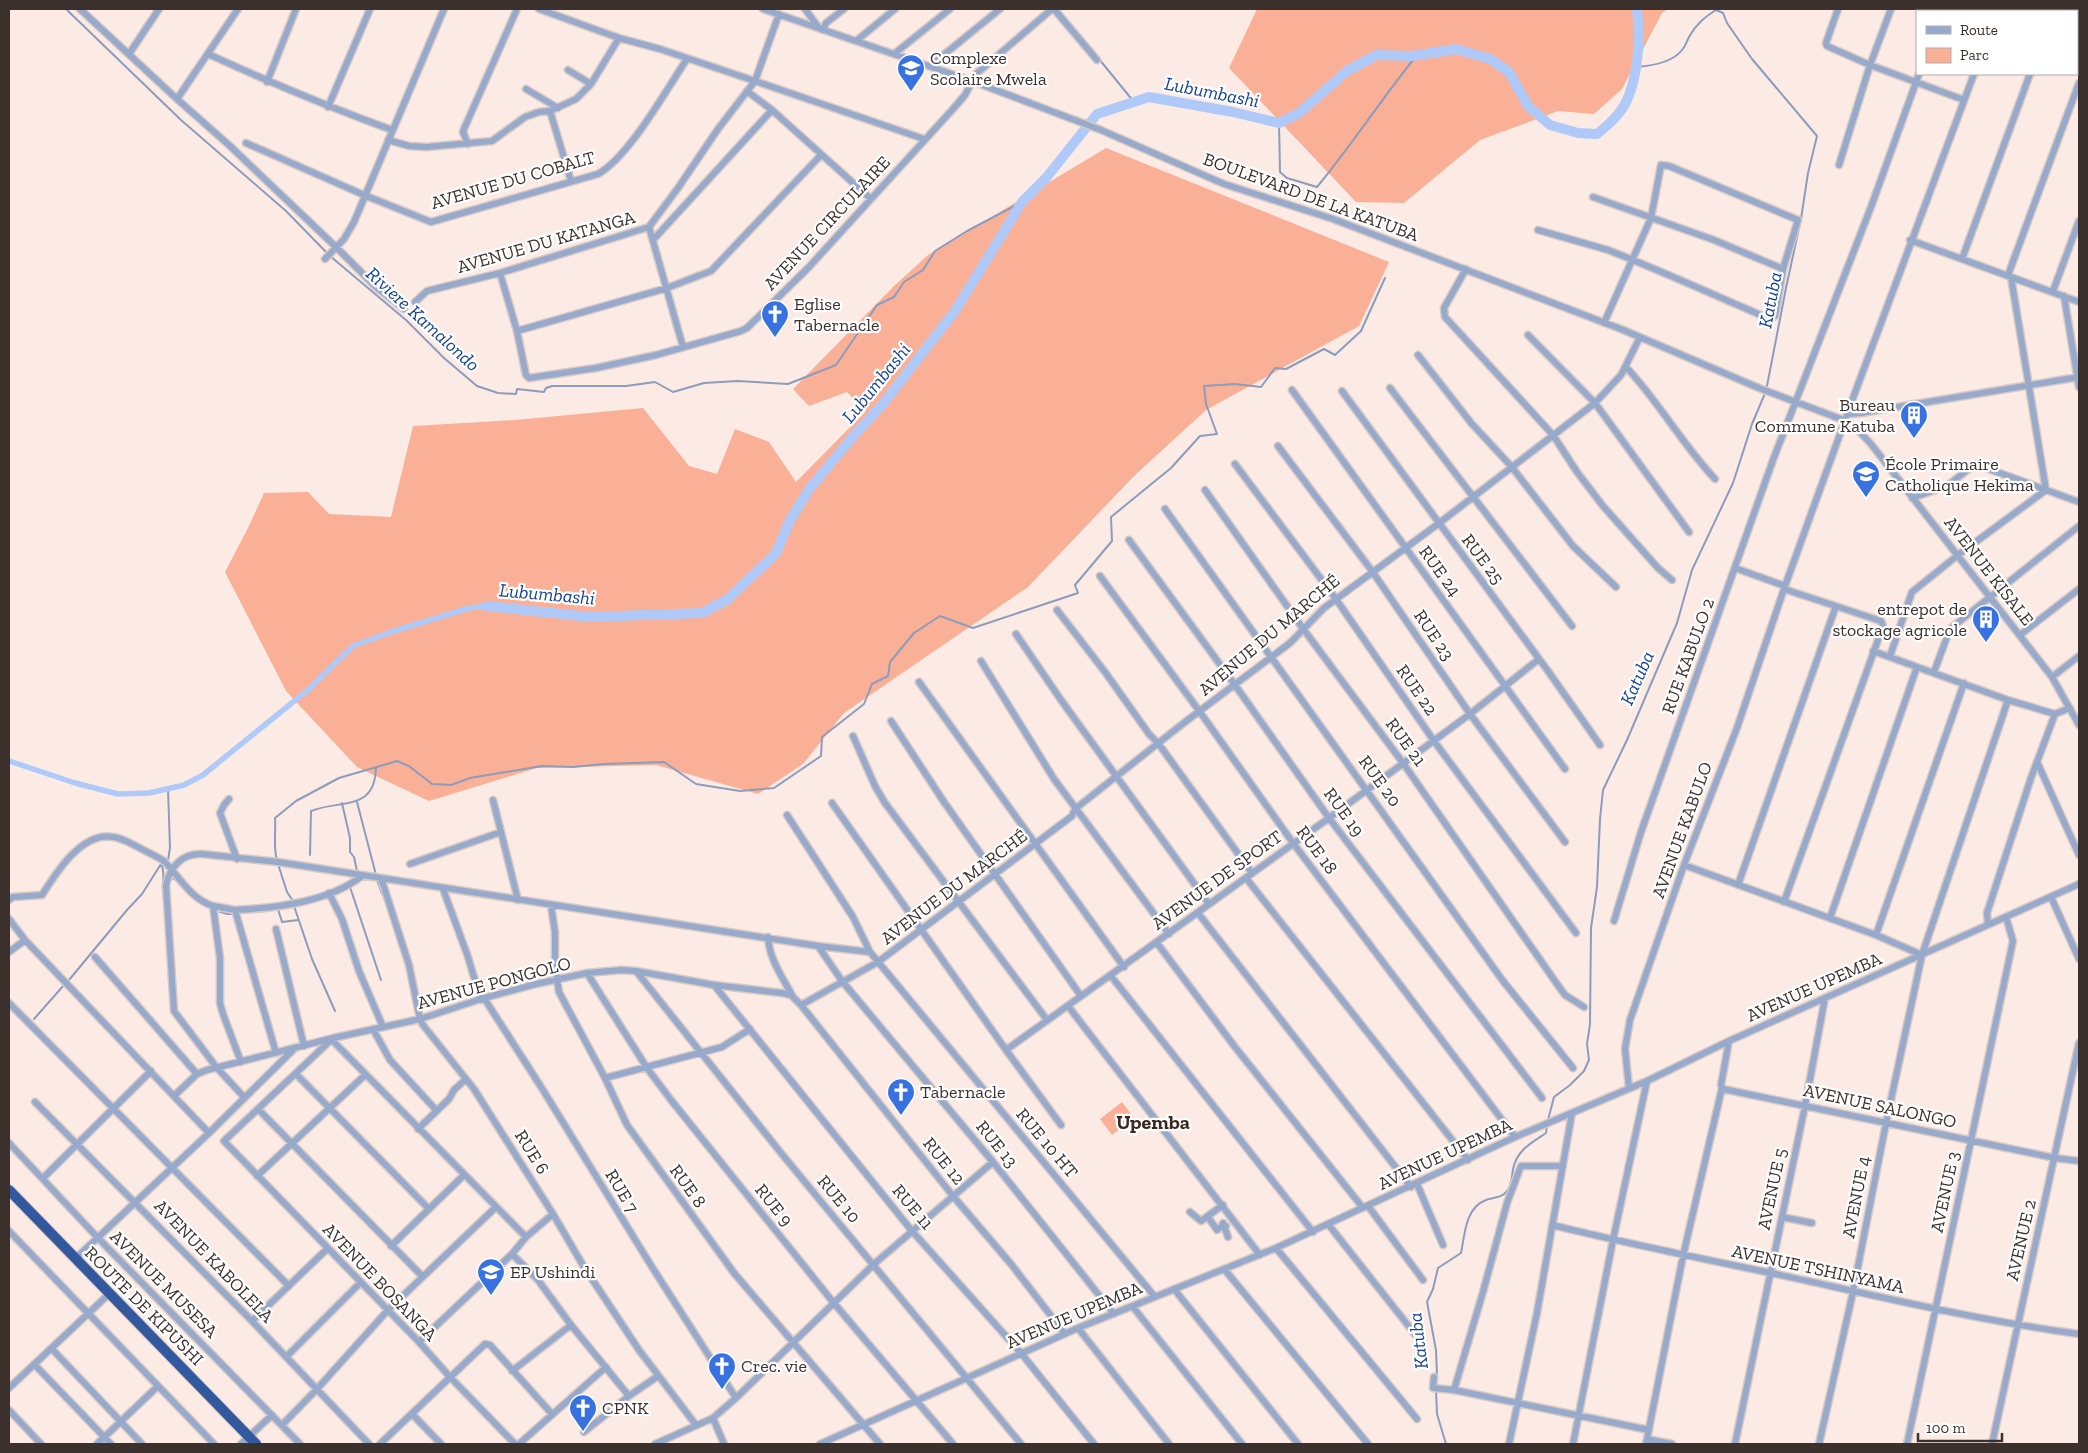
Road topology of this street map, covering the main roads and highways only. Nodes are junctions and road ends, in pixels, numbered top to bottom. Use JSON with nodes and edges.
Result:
{"nodes":[{"id":1,"x":9,"y":1190,"type":"edge"},
{"id":2,"x":253,"y":1440,"type":"edge"}],
"edges":[{"from":1,"to":2,"type":"highway","name":"ROUTE DE KIPUSHI"}]}
